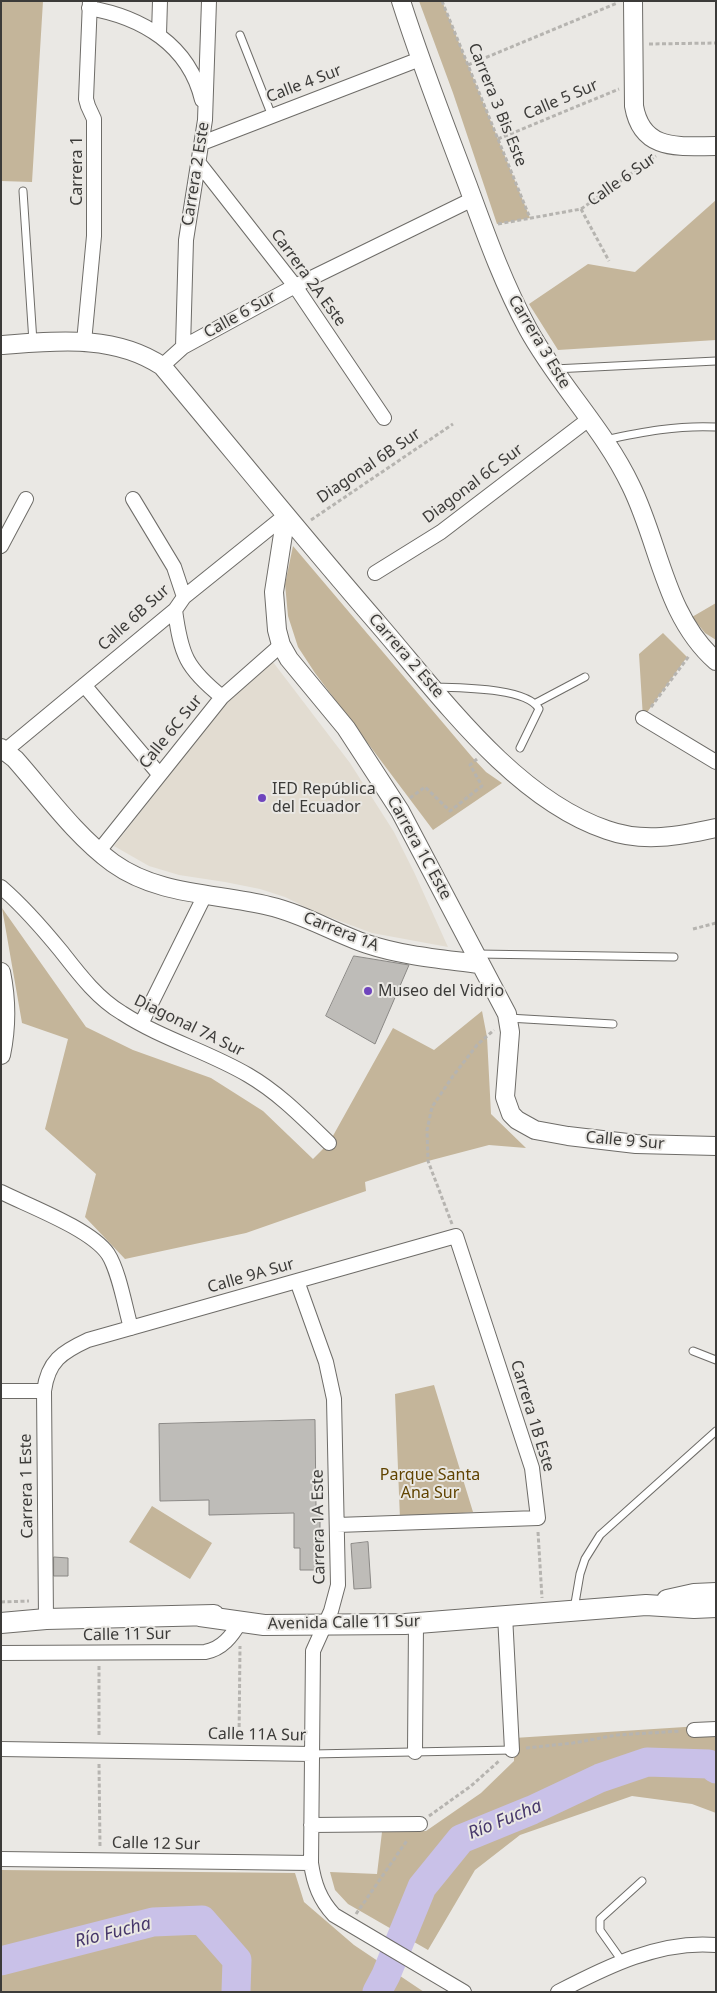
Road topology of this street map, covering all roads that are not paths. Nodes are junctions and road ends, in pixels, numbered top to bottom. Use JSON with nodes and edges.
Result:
{"nodes":[{"id":1,"x":160,"y":1,"type":"edge"},
{"id":2,"x":208,"y":1,"type":"edge"},
{"id":3,"x":401,"y":1,"type":"edge"},
{"id":4,"x":633,"y":1,"type":"edge"},
{"id":5,"x":89,"y":5,"type":"edge"},
{"id":6,"x":159,"y":34,"type":"junction"},
{"id":7,"x":240,"y":36,"type":"dead end"},
{"id":8,"x":420,"y":58,"type":"junction"},
{"id":9,"x":272,"y":116,"type":"junction"},
{"id":10,"x":205,"y":120,"type":"junction"},
{"id":11,"x":202,"y":143,"type":"junction"},
{"id":12,"x":716,"y":146,"type":"edge"},
{"id":13,"x":198,"y":162,"type":"junction"},
{"id":14,"x":23,"y":191,"type":"dead end"},
{"id":15,"x":473,"y":199,"type":"junction"},
{"id":16,"x":295,"y":286,"type":"junction"},
{"id":17,"x":84,"y":342,"type":"junction"},
{"id":18,"x":33,"y":343,"type":"junction"},
{"id":19,"x":1,"y":345,"type":"edge"},
{"id":20,"x":184,"y":347,"type":"junction"},
{"id":21,"x":716,"y":361,"type":"edge"},
{"id":22,"x":162,"y":366,"type":"junction"},
{"id":23,"x":552,"y":369,"type":"junction"},
{"id":24,"x":384,"y":418,"type":"dead end"},
{"id":25,"x":589,"y":419,"type":"junction"},
{"id":26,"x":716,"y":427,"type":"edge"},
{"id":27,"x":605,"y":440,"type":"junction"},
{"id":28,"x":26,"y":498,"type":"dead end"},
{"id":29,"x":133,"y":499,"type":"dead end"},
{"id":30,"x":286,"y":515,"type":"junction"},
{"id":31,"x":1,"y":546,"type":"edge"},
{"id":32,"x":375,"y":573,"type":"dead end"},
{"id":33,"x":184,"y":596,"type":"junction"},
{"id":34,"x":175,"y":610,"type":"junction"},
{"id":35,"x":281,"y":645,"type":"junction"},
{"id":36,"x":716,"y":661,"type":"edge"},
{"id":37,"x":585,"y":677,"type":"dead end"},
{"id":38,"x":84,"y":685,"type":"junction"},
{"id":39,"x":432,"y":686,"type":"junction"},
{"id":40,"x":222,"y":697,"type":"junction"},
{"id":41,"x":536,"y":703,"type":"junction"},
{"id":42,"x":643,"y":718,"type":"road end"},
{"id":43,"x":520,"y":748,"type":"dead end"},
{"id":44,"x":4,"y":749,"type":"edge"},
{"id":45,"x":716,"y":762,"type":"edge"},
{"id":46,"x":160,"y":774,"type":"junction"},
{"id":47,"x":716,"y":828,"type":"edge"},
{"id":48,"x":99,"y":852,"type":"junction"},
{"id":49,"x":1,"y":887,"type":"edge"},
{"id":50,"x":205,"y":895,"type":"junction"},
{"id":51,"x":674,"y":957,"type":"dead end"},
{"id":52,"x":476,"y":959,"type":"junction"},
{"id":53,"x":1,"y":972,"type":"edge"},
{"id":54,"x":508,"y":1018,"type":"junction"},
{"id":55,"x":141,"y":1024,"type":"junction"},
{"id":56,"x":613,"y":1024,"type":"dead end"},
{"id":57,"x":1,"y":1056,"type":"edge"},
{"id":58,"x":536,"y":1130,"type":"joint"},
{"id":59,"x":329,"y":1143,"type":"dead end"},
{"id":60,"x":716,"y":1146,"type":"edge"},
{"id":61,"x":1,"y":1192,"type":"edge"},
{"id":62,"x":456,"y":1236,"type":"joint"},
{"id":63,"x":297,"y":1281,"type":"junction"},
{"id":64,"x":131,"y":1328,"type":"junction"},
{"id":65,"x":693,"y":1351,"type":"dead end"},
{"id":66,"x":58,"y":1357,"type":"joint"},
{"id":67,"x":716,"y":1360,"type":"edge"},
{"id":68,"x":1,"y":1391,"type":"edge"},
{"id":69,"x":44,"y":1391,"type":"junction"},
{"id":70,"x":716,"y":1431,"type":"edge"},
{"id":71,"x":337,"y":1525,"type":"junction"},
{"id":72,"x":716,"y":1593,"type":"edge"},
{"id":73,"x":646,"y":1605,"type":"junction"},
{"id":74,"x":716,"y":1607,"type":"edge"},
{"id":75,"x":574,"y":1610,"type":"junction"},
{"id":76,"x":46,"y":1611,"type":"junction"},
{"id":77,"x":1,"y":1614,"type":"edge"},
{"id":78,"x":497,"y":1615,"type":"junction"},
{"id":79,"x":200,"y":1616,"type":"junction"},
{"id":80,"x":327,"y":1618,"type":"junction"},
{"id":81,"x":240,"y":1622,"type":"junction"},
{"id":82,"x":1,"y":1623,"type":"edge"},
{"id":83,"x":416,"y":1623,"type":"junction"},
{"id":84,"x":1,"y":1653,"type":"edge"},
{"id":85,"x":716,"y":1729,"type":"edge"},
{"id":86,"x":694,"y":1730,"type":"road end"},
{"id":87,"x":1,"y":1749,"type":"edge"},
{"id":88,"x":512,"y":1750,"type":"joint"},
{"id":89,"x":415,"y":1752,"type":"junction"},
{"id":90,"x":312,"y":1754,"type":"junction"},
{"id":91,"x":420,"y":1824,"type":"road end"},
{"id":92,"x":311,"y":1825,"type":"junction"},
{"id":93,"x":1,"y":1859,"type":"edge"},
{"id":94,"x":311,"y":1864,"type":"junction"},
{"id":95,"x":642,"y":1881,"type":"dead end"},
{"id":96,"x":716,"y":1945,"type":"edge"},
{"id":97,"x":622,"y":1961,"type":"junction"},
{"id":98,"x":464,"y":1992,"type":"edge"},
{"id":99,"x":558,"y":1992,"type":"edge"}],
"edges":[{"from":1,"to":6,"type":"street"},
{"from":2,"to":10,"type":"street","name":"Carrera 2 Este"},
{"from":3,"to":8,"type":"street","name":"Carrera 3 Este"},
{"from":4,"to":12,"type":"street","name":"Calle 6 Sur"},
{"from":5,"to":6,"type":"street"},
{"from":5,"to":17,"type":"street","name":"Carrera 1"},
{"from":6,"to":10,"type":"street"},
{"from":7,"to":9,"type":"lane"},
{"from":8,"to":9,"type":"street","name":"Calle 4 Sur"},
{"from":8,"to":15,"type":"street","name":"Carrera 3 Este"},
{"from":9,"to":11,"type":"street","name":"Calle 4 Sur"},
{"from":10,"to":11,"type":"street","name":"Carrera 2 Este"},
{"from":11,"to":13,"type":"street","name":"Carrera 2 Este"},
{"from":13,"to":16,"type":"street","name":"Carrera 2A Este"},
{"from":13,"to":20,"type":"street","name":"Carrera 2 Este"},
{"from":14,"to":18,"type":"lane"},
{"from":15,"to":16,"type":"street","name":"Calle 6 Sur"},
{"from":15,"to":23,"type":"street","name":"Carrera 3 Este"},
{"from":16,"to":20,"type":"street","name":"Calle 6 Sur"},
{"from":16,"to":24,"type":"street","name":"Carrera 2A Este"},
{"from":17,"to":18,"type":"street"},
{"from":17,"to":22,"type":"street"},
{"from":18,"to":19,"type":"street"},
{"from":20,"to":22,"type":"street","name":"Calle 6 Sur"},
{"from":21,"to":23,"type":"lane"},
{"from":22,"to":30,"type":"street","name":"Carrera 2 Este"},
{"from":23,"to":25,"type":"street","name":"Carrera 3 Este"},
{"from":25,"to":27,"type":"street","name":"Carrera 3 Este"},
{"from":25,"to":32,"type":"street","name":"Diagonal 6C Sur"},
{"from":26,"to":27,"type":"lane"},
{"from":27,"to":36,"type":"street","name":"Carrera 3 Este"},
{"from":28,"to":31,"type":"street"},
{"from":29,"to":33,"type":"street"},
{"from":30,"to":33,"type":"street","name":"Calle 6B Sur"},
{"from":30,"to":35,"type":"street","name":"Carrera 1C Este"},
{"from":30,"to":39,"type":"street","name":"Carrera 2 Este"},
{"from":33,"to":34,"type":"street","name":"Calle 6B Sur"},
{"from":34,"to":38,"type":"street","name":"Calle 6B Sur"},
{"from":34,"to":40,"type":"street"},
{"from":35,"to":40,"type":"street","name":"Calle 6C Sur"},
{"from":35,"to":52,"type":"street","name":"Carrera 1C Este"},
{"from":37,"to":41,"type":"lane"},
{"from":38,"to":44,"type":"street","name":"Calle 6B Sur"},
{"from":38,"to":46,"type":"street"},
{"from":39,"to":41,"type":"lane"},
{"from":39,"to":47,"type":"street","name":"Carrera 2 Este"},
{"from":40,"to":46,"type":"street","name":"Calle 6C Sur"},
{"from":41,"to":43,"type":"lane"},
{"from":42,"to":45,"type":"street"},
{"from":44,"to":48,"type":"street","name":"Carrera 1A"},
{"from":46,"to":48,"type":"street","name":"Calle 6C Sur"},
{"from":48,"to":50,"type":"street","name":"Carrera 1A"},
{"from":49,"to":55,"type":"street","name":"Diagonal 7A Sur"},
{"from":50,"to":52,"type":"street","name":"Carrera 1A"},
{"from":50,"to":55,"type":"street"},
{"from":51,"to":52,"type":"lane"},
{"from":52,"to":54,"type":"street","name":"Carrera 1C Este"},
{"from":53,"to":57,"type":"street"},
{"from":54,"to":56,"type":"lane"},
{"from":54,"to":58,"type":"street","name":"Carrera 1C Este"},
{"from":55,"to":59,"type":"street","name":"Diagonal 7A Sur"},
{"from":58,"to":60,"type":"street","name":"Calle 9 Sur"},
{"from":61,"to":64,"type":"street"},
{"from":62,"to":63,"type":"street","name":"Calle 9A Sur"},
{"from":62,"to":71,"type":"street","name":"Carrera 1B Este"},
{"from":63,"to":64,"type":"street","name":"Calle 9A Sur"},
{"from":63,"to":71,"type":"street","name":"Carrera 1A Este"},
{"from":64,"to":66,"type":"street","name":"Calle 9A Sur"},
{"from":65,"to":67,"type":"lane"},
{"from":66,"to":69,"type":"street","name":"Carrera 1 Este"},
{"from":68,"to":69,"type":"street"},
{"from":69,"to":76,"type":"street","name":"Carrera 1 Este"},
{"from":70,"to":75,"type":"lane"},
{"from":71,"to":80,"type":"street","name":"Carrera 1A Este"},
{"from":72,"to":73,"type":"main road","name":"Avenida Calle 11 Sur"},
{"from":73,"to":74,"type":"main road","name":"Avenida Calle 11 Sur"},
{"from":73,"to":75,"type":"main road","name":"Avenida Calle 11 Sur"},
{"from":75,"to":78,"type":"main road","name":"Avenida Calle 11 Sur"},
{"from":76,"to":77,"type":"main road","name":"Avenida Calle 11 Sur"},
{"from":76,"to":79,"type":"main road","name":"Avenida Calle 11 Sur"},
{"from":76,"to":82,"type":"main road","name":"Avenida Calle 11 Sur"},
{"from":78,"to":80,"type":"main road","name":"Avenida Calle 11 Sur"},
{"from":78,"to":83,"type":"main road","name":"Avenida Calle 11 Sur"},
{"from":78,"to":88,"type":"street"},
{"from":79,"to":80,"type":"main road","name":"Avenida Calle 11 Sur"},
{"from":79,"to":81,"type":"main road","name":"Avenida Calle 11 Sur"},
{"from":80,"to":81,"type":"main road","name":"Avenida Calle 11 Sur"},
{"from":80,"to":83,"type":"main road","name":"Avenida Calle 11 Sur"},
{"from":80,"to":90,"type":"street","name":"Carrera 1A Este"},
{"from":81,"to":84,"type":"street","name":"Calle 11 Sur"},
{"from":83,"to":89,"type":"street"},
{"from":85,"to":86,"type":"street"},
{"from":87,"to":90,"type":"street","name":"Calle 11A Sur"},
{"from":88,"to":89,"type":"lane","name":"Calle 11A Sur"},
{"from":89,"to":90,"type":"lane","name":"Calle 11A Sur"},
{"from":90,"to":92,"type":"street","name":"Carrera 1A Este"},
{"from":91,"to":92,"type":"street"},
{"from":92,"to":94,"type":"street","name":"Carrera 1A Este"},
{"from":93,"to":94,"type":"street","name":"Calle 12 Sur"},
{"from":94,"to":98,"type":"street","name":"Carrera 1A Este"},
{"from":95,"to":97,"type":"lane"},
{"from":96,"to":97,"type":"street"},
{"from":97,"to":99,"type":"street"}]}
